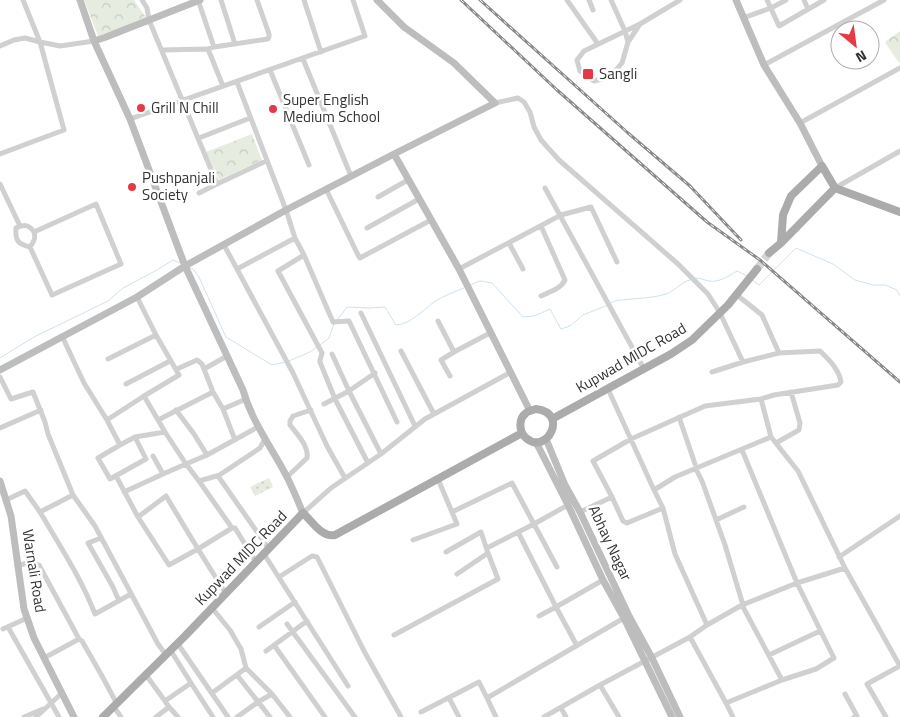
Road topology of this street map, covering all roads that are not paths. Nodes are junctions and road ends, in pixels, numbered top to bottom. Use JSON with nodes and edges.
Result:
{"nodes":[{"id":1,"x":23,"y":0,"type":"edge"},
{"id":2,"x":80,"y":0,"type":"edge"},
{"id":3,"x":142,"y":0,"type":"edge"},
{"id":4,"x":199,"y":0,"type":"edge"},
{"id":5,"x":221,"y":0,"type":"edge"},
{"id":6,"x":257,"y":0,"type":"edge"},
{"id":7,"x":304,"y":0,"type":"edge"},
{"id":8,"x":353,"y":0,"type":"edge"},
{"id":9,"x":377,"y":0,"type":"edge"},
{"id":10,"x":567,"y":0,"type":"edge"},
{"id":11,"x":589,"y":0,"type":"edge"},
{"id":12,"x":611,"y":0,"type":"edge"},
{"id":13,"x":680,"y":0,"type":"edge"},
{"id":14,"x":736,"y":0,"type":"edge"},
{"id":15,"x":767,"y":0,"type":"edge"},
{"id":16,"x":786,"y":0,"type":"edge"},
{"id":17,"x":804,"y":0,"type":"edge"},
{"id":18,"x":824,"y":0,"type":"edge"},
{"id":19,"x":881,"y":1,"type":"edge"},
{"id":20,"x":82,"y":8,"type":"joint"},
{"id":21,"x":771,"y":8,"type":"junction"},
{"id":22,"x":808,"y":9,"type":"junction"},
{"id":23,"x":593,"y":10,"type":"dead end"},
{"id":24,"x":743,"y":18,"type":"junction"},
{"id":25,"x":149,"y":20,"type":"junction"},
{"id":26,"x":88,"y":24,"type":"joint"},
{"id":27,"x":640,"y":24,"type":"junction"},
{"id":28,"x":626,"y":31,"type":"junction"},
{"id":29,"x":94,"y":40,"type":"junction"},
{"id":30,"x":40,"y":42,"type":"junction"},
{"id":31,"x":628,"y":42,"type":"junction"},
{"id":32,"x":235,"y":44,"type":"junction"},
{"id":33,"x":598,"y":44,"type":"junction"},
{"id":34,"x":0,"y":46,"type":"edge"},
{"id":35,"x":214,"y":47,"type":"junction"},
{"id":36,"x":208,"y":49,"type":"junction"},
{"id":37,"x":162,"y":50,"type":"junction"},
{"id":38,"x":321,"y":52,"type":"junction"},
{"id":39,"x":303,"y":59,"type":"junction"},
{"id":40,"x":764,"y":66,"type":"junction"},
{"id":41,"x":900,"y":68,"type":"edge"},
{"id":42,"x":270,"y":70,"type":"junction"},
{"id":43,"x":237,"y":82,"type":"junction"},
{"id":44,"x":223,"y":86,"type":"junction"},
{"id":45,"x":183,"y":101,"type":"junction"},
{"id":46,"x":495,"y":104,"type":"junction"},
{"id":47,"x":250,"y":118,"type":"junction"},
{"id":48,"x":130,"y":119,"type":"junction"},
{"id":49,"x":800,"y":123,"type":"junction"},
{"id":50,"x":198,"y":138,"type":"junction"},
{"id":51,"x":900,"y":151,"type":"edge"},
{"id":52,"x":0,"y":154,"type":"edge"},
{"id":53,"x":394,"y":154,"type":"junction"},
{"id":54,"x":266,"y":161,"type":"junction"},
{"id":55,"x":310,"y":164,"type":"dead end"},
{"id":56,"x":822,"y":166,"type":"junction"},
{"id":57,"x":351,"y":176,"type":"junction"},
{"id":58,"x":408,"y":180,"type":"junction"},
{"id":59,"x":0,"y":184,"type":"edge"},
{"id":60,"x":217,"y":184,"type":"junction"},
{"id":61,"x":545,"y":188,"type":"dead end"},
{"id":62,"x":834,"y":188,"type":"junction"},
{"id":63,"x":326,"y":189,"type":"junction"},
{"id":64,"x":199,"y":193,"type":"dead end"},
{"id":65,"x":378,"y":197,"type":"dead end"},
{"id":66,"x":419,"y":199,"type":"junction"},
{"id":67,"x":286,"y":210,"type":"junction"},
{"id":68,"x":900,"y":212,"type":"edge"},
{"id":69,"x":560,"y":215,"type":"junction"},
{"id":70,"x":431,"y":220,"type":"junction"},
{"id":71,"x":20,"y":226,"type":"junction"},
{"id":72,"x":541,"y":226,"type":"junction"},
{"id":73,"x":367,"y":228,"type":"dead end"},
{"id":74,"x":34,"y":232,"type":"junction"},
{"id":75,"x":295,"y":238,"type":"junction"},
{"id":76,"x":509,"y":242,"type":"junction"},
{"id":77,"x":781,"y":243,"type":"junction"},
{"id":78,"x":224,"y":245,"type":"junction"},
{"id":79,"x":30,"y":247,"type":"junction"},
{"id":80,"x":769,"y":253,"type":"tunnel mouth"},
{"id":81,"x":304,"y":255,"type":"junction"},
{"id":82,"x":617,"y":262,"type":"dead end"},
{"id":83,"x":185,"y":266,"type":"junction"},
{"id":84,"x":237,"y":269,"type":"junction"},
{"id":85,"x":459,"y":269,"type":"junction"},
{"id":86,"x":522,"y":269,"type":"dead end"},
{"id":87,"x":757,"y":270,"type":"tunnel mouth"},
{"id":88,"x":737,"y":295,"type":"junction"},
{"id":89,"x":541,"y":296,"type":"dead end"},
{"id":90,"x":137,"y":297,"type":"junction"},
{"id":91,"x":361,"y":313,"type":"dead end"},
{"id":92,"x":720,"y":313,"type":"junction"},
{"id":93,"x":438,"y":321,"type":"dead end"},
{"id":94,"x":490,"y":333,"type":"junction"},
{"id":95,"x":156,"y":335,"type":"junction"},
{"id":96,"x":62,"y":336,"type":"junction"},
{"id":97,"x":400,"y":351,"type":"dead end"},
{"id":98,"x":454,"y":352,"type":"junction"},
{"id":99,"x":779,"y":353,"type":"junction"},
{"id":100,"x":332,"y":354,"type":"dead end"},
{"id":101,"x":227,"y":356,"type":"junction"},
{"id":102,"x":108,"y":359,"type":"dead end"},
{"id":103,"x":170,"y":361,"type":"junction"},
{"id":104,"x":743,"y":362,"type":"junction"},
{"id":105,"x":204,"y":368,"type":"junction"},
{"id":106,"x":177,"y":369,"type":"junction"},
{"id":107,"x":644,"y":369,"type":"junction"},
{"id":108,"x":0,"y":370,"type":"edge"},
{"id":109,"x":511,"y":372,"type":"junction"},
{"id":110,"x":712,"y":372,"type":"dead end"},
{"id":111,"x":375,"y":373,"type":"junction"},
{"id":112,"x":450,"y":376,"type":"dead end"},
{"id":113,"x":0,"y":377,"type":"edge"},
{"id":114,"x":126,"y":384,"type":"dead end"},
{"id":115,"x":608,"y":389,"type":"junction"},
{"id":116,"x":349,"y":391,"type":"junction"},
{"id":117,"x":213,"y":392,"type":"junction"},
{"id":118,"x":791,"y":392,"type":"junction"},
{"id":119,"x":144,"y":396,"type":"junction"},
{"id":120,"x":761,"y":398,"type":"junction"},
{"id":121,"x":246,"y":399,"type":"junction"},
{"id":122,"x":335,"y":399,"type":"junction"},
{"id":123,"x":324,"y":404,"type":"dead end"},
{"id":124,"x":223,"y":409,"type":"junction"},
{"id":125,"x":41,"y":410,"type":"junction"},
{"id":126,"x":176,"y":410,"type":"junction"},
{"id":127,"x":311,"y":410,"type":"junction"},
{"id":128,"x":530,"y":411,"type":"junction"},
{"id":129,"x":434,"y":414,"type":"junction"},
{"id":130,"x":679,"y":417,"type":"junction"},
{"id":131,"x":552,"y":419,"type":"junction"},
{"id":132,"x":107,"y":420,"type":"junction"},
{"id":133,"x":158,"y":420,"type":"junction"},
{"id":134,"x":397,"y":422,"type":"dead end"},
{"id":135,"x":258,"y":426,"type":"junction"},
{"id":136,"x":415,"y":426,"type":"junction"},
{"id":137,"x":0,"y":428,"type":"edge"},
{"id":138,"x":165,"y":432,"type":"junction"},
{"id":139,"x":522,"y":433,"type":"junction"},
{"id":140,"x":134,"y":437,"type":"junction"},
{"id":141,"x":771,"y":437,"type":"junction"},
{"id":142,"x":265,"y":439,"type":"junction"},
{"id":143,"x":546,"y":439,"type":"junction"},
{"id":144,"x":631,"y":439,"type":"junction"},
{"id":145,"x":235,"y":440,"type":"junction"},
{"id":146,"x":536,"y":442,"type":"junction"},
{"id":147,"x":776,"y":443,"type":"junction"},
{"id":148,"x":120,"y":445,"type":"junction"},
{"id":149,"x":742,"y":450,"type":"junction"},
{"id":150,"x":381,"y":454,"type":"junction"},
{"id":151,"x":207,"y":455,"type":"junction"},
{"id":152,"x":152,"y":456,"type":"dead end"},
{"id":153,"x":368,"y":463,"type":"junction"},
{"id":154,"x":186,"y":464,"type":"junction"},
{"id":155,"x":696,"y":466,"type":"junction"},
{"id":156,"x":163,"y":474,"type":"junction"},
{"id":157,"x":220,"y":475,"type":"junction"},
{"id":158,"x":116,"y":476,"type":"junction"},
{"id":159,"x":286,"y":477,"type":"junction"},
{"id":160,"x":345,"y":478,"type":"junction"},
{"id":161,"x":438,"y":479,"type":"junction"},
{"id":162,"x":0,"y":481,"type":"edge"},
{"id":163,"x":199,"y":481,"type":"junction"},
{"id":164,"x":654,"y":490,"type":"junction"},
{"id":165,"x":124,"y":492,"type":"junction"},
{"id":166,"x":73,"y":495,"type":"junction"},
{"id":167,"x":612,"y":497,"type":"junction"},
{"id":168,"x":6,"y":500,"type":"junction"},
{"id":169,"x":568,"y":505,"type":"junction"},
{"id":170,"x":744,"y":507,"type":"dead end"},
{"id":171,"x":663,"y":508,"type":"junction"},
{"id":172,"x":40,"y":512,"type":"junction"},
{"id":173,"x":452,"y":512,"type":"junction"},
{"id":174,"x":580,"y":512,"type":"junction"},
{"id":175,"x":303,"y":513,"type":"junction"},
{"id":176,"x":900,"y":516,"type":"edge"},
{"id":177,"x":138,"y":517,"type":"junction"},
{"id":178,"x":716,"y":520,"type":"junction"},
{"id":179,"x":534,"y":524,"type":"junction"},
{"id":180,"x":232,"y":528,"type":"junction"},
{"id":181,"x":518,"y":532,"type":"junction"},
{"id":182,"x":101,"y":538,"type":"junction"},
{"id":183,"x":413,"y":540,"type":"dead end"},
{"id":184,"x":198,"y":548,"type":"junction"},
{"id":185,"x":487,"y":550,"type":"junction"},
{"id":186,"x":267,"y":551,"type":"junction"},
{"id":187,"x":446,"y":552,"type":"dead end"},
{"id":188,"x":839,"y":557,"type":"junction"},
{"id":189,"x":256,"y":562,"type":"junction"},
{"id":190,"x":17,"y":566,"type":"junction"},
{"id":191,"x":557,"y":567,"type":"dead end"},
{"id":192,"x":844,"y":568,"type":"junction"},
{"id":193,"x":457,"y":574,"type":"dead end"},
{"id":194,"x":279,"y":577,"type":"junction"},
{"id":195,"x":603,"y":580,"type":"junction"},
{"id":196,"x":797,"y":583,"type":"junction"},
{"id":197,"x":131,"y":594,"type":"junction"},
{"id":198,"x":226,"y":594,"type":"junction"},
{"id":199,"x":119,"y":600,"type":"junction"},
{"id":200,"x":295,"y":602,"type":"junction"},
{"id":201,"x":743,"y":605,"type":"junction"},
{"id":202,"x":212,"y":608,"type":"junction"},
{"id":203,"x":556,"y":608,"type":"junction"},
{"id":204,"x":539,"y":616,"type":"dead end"},
{"id":205,"x":27,"y":618,"type":"junction"},
{"id":206,"x":624,"y":618,"type":"junction"},
{"id":207,"x":307,"y":621,"type":"junction"},
{"id":208,"x":287,"y":624,"type":"dead end"},
{"id":209,"x":707,"y":625,"type":"junction"},
{"id":210,"x":259,"y":627,"type":"dead end"},
{"id":211,"x":3,"y":628,"type":"edge"},
{"id":212,"x":820,"y":631,"type":"junction"},
{"id":213,"x":292,"y":632,"type":"junction"},
{"id":214,"x":394,"y":634,"type":"dead end"},
{"id":215,"x":690,"y":637,"type":"junction"},
{"id":216,"x":79,"y":639,"type":"junction"},
{"id":217,"x":178,"y":644,"type":"junction"},
{"id":218,"x":576,"y":644,"type":"dead end"},
{"id":219,"x":274,"y":645,"type":"junction"},
{"id":220,"x":266,"y":651,"type":"dead end"},
{"id":221,"x":900,"y":651,"type":"edge"},
{"id":222,"x":168,"y":653,"type":"junction"},
{"id":223,"x":769,"y":655,"type":"junction"},
{"id":224,"x":894,"y":655,"type":"junction"},
{"id":225,"x":44,"y":658,"type":"junction"},
{"id":226,"x":652,"y":658,"type":"junction"},
{"id":227,"x":644,"y":662,"type":"junction"},
{"id":228,"x":900,"y":666,"type":"edge"},
{"id":229,"x":246,"y":668,"type":"junction"},
{"id":230,"x":146,"y":675,"type":"junction"},
{"id":231,"x":236,"y":675,"type":"junction"},
{"id":232,"x":782,"y":680,"type":"junction"},
{"id":233,"x":191,"y":683,"type":"junction"},
{"id":234,"x":600,"y":684,"type":"junction"},
{"id":235,"x":348,"y":686,"type":"dead end"},
{"id":236,"x":62,"y":693,"type":"junction"},
{"id":237,"x":212,"y":693,"type":"junction"},
{"id":238,"x":272,"y":694,"type":"junction"},
{"id":239,"x":845,"y":694,"type":"dead end"},
{"id":240,"x":449,"y":698,"type":"junction"},
{"id":241,"x":487,"y":698,"type":"junction"},
{"id":242,"x":165,"y":701,"type":"junction"},
{"id":243,"x":258,"y":702,"type":"junction"},
{"id":244,"x":52,"y":703,"type":"junction"},
{"id":245,"x":726,"y":703,"type":"junction"},
{"id":246,"x":115,"y":705,"type":"junction"},
{"id":247,"x":169,"y":707,"type":"junction"},
{"id":248,"x":46,"y":708,"type":"junction"},
{"id":249,"x":561,"y":708,"type":"junction"},
{"id":250,"x":421,"y":712,"type":"dead end"},
{"id":251,"x":24,"y":717,"type":"edge"},
{"id":252,"x":36,"y":717,"type":"edge"},
{"id":253,"x":59,"y":717,"type":"edge"},
{"id":254,"x":74,"y":717,"type":"edge"},
{"id":255,"x":103,"y":717,"type":"edge"},
{"id":256,"x":122,"y":717,"type":"edge"},
{"id":257,"x":156,"y":717,"type":"edge"},
{"id":258,"x":178,"y":717,"type":"edge"},
{"id":259,"x":213,"y":717,"type":"edge"},
{"id":260,"x":228,"y":717,"type":"edge"},
{"id":261,"x":237,"y":717,"type":"edge"},
{"id":262,"x":270,"y":717,"type":"edge"},
{"id":263,"x":290,"y":717,"type":"edge"},
{"id":264,"x":325,"y":717,"type":"edge"},
{"id":265,"x":355,"y":717,"type":"edge"},
{"id":266,"x":401,"y":717,"type":"edge"},
{"id":267,"x":459,"y":717,"type":"edge"},
{"id":268,"x":496,"y":717,"type":"edge"},
{"id":269,"x":544,"y":717,"type":"edge"},
{"id":270,"x":566,"y":717,"type":"edge"},
{"id":271,"x":620,"y":717,"type":"edge"},
{"id":272,"x":672,"y":717,"type":"edge"},
{"id":273,"x":680,"y":717,"type":"edge"},
{"id":274,"x":732,"y":717,"type":"edge"},
{"id":275,"x":854,"y":717,"type":"edge"},
{"id":276,"x":886,"y":717,"type":"edge"}],
"edges":[{"from":1,"to":30,"type":"street"},
{"from":2,"to":20,"type":"street"},
{"from":3,"to":25,"type":"street"},
{"from":4,"to":25,"type":"main road"},
{"from":4,"to":35,"type":"street"},
{"from":5,"to":32,"type":"street"},
{"from":6,"to":32,"type":"street"},
{"from":7,"to":38,"type":"street"},
{"from":8,"to":38,"type":"street"},
{"from":9,"to":46,"type":"main road"},
{"from":10,"to":33,"type":"street"},
{"from":11,"to":23,"type":"street"},
{"from":12,"to":28,"type":"street"},
{"from":13,"to":27,"type":"street"},
{"from":14,"to":24,"type":"main road"},
{"from":15,"to":21,"type":"street"},
{"from":16,"to":21,"type":"street"},
{"from":17,"to":22,"type":"street"},
{"from":18,"to":22,"type":"street"},
{"from":19,"to":40,"type":"street"},
{"from":20,"to":26,"type":"main road"},
{"from":21,"to":22,"type":"street"},
{"from":21,"to":24,"type":"street"},
{"from":24,"to":40,"type":"main road"},
{"from":25,"to":29,"type":"main road"},
{"from":25,"to":37,"type":"street"},
{"from":26,"to":29,"type":"street"},
{"from":27,"to":28,"type":"street"},
{"from":27,"to":31,"type":"street"},
{"from":28,"to":31,"type":"street"},
{"from":28,"to":33,"type":"street"},
{"from":29,"to":30,"type":"street"},
{"from":29,"to":48,"type":"main road"},
{"from":30,"to":34,"type":"street"},
{"from":30,"to":52,"type":"street"},
{"from":31,"to":33,"type":"street"},
{"from":32,"to":35,"type":"street"},
{"from":35,"to":36,"type":"street"},
{"from":36,"to":37,"type":"street"},
{"from":36,"to":44,"type":"street"},
{"from":37,"to":45,"type":"street"},
{"from":38,"to":39,"type":"street"},
{"from":39,"to":42,"type":"street"},
{"from":39,"to":57,"type":"street"},
{"from":40,"to":49,"type":"main road"},
{"from":41,"to":49,"type":"street"},
{"from":42,"to":43,"type":"street"},
{"from":42,"to":55,"type":"street"},
{"from":43,"to":44,"type":"street"},
{"from":43,"to":47,"type":"street"},
{"from":44,"to":45,"type":"street"},
{"from":45,"to":48,"type":"street"},
{"from":45,"to":50,"type":"street"},
{"from":46,"to":53,"type":"main road"},
{"from":46,"to":92,"type":"street"},
{"from":47,"to":50,"type":"street"},
{"from":47,"to":54,"type":"street"},
{"from":48,"to":83,"type":"main road"},
{"from":49,"to":56,"type":"main road"},
{"from":50,"to":60,"type":"street"},
{"from":51,"to":62,"type":"street"},
{"from":53,"to":57,"type":"main road"},
{"from":53,"to":58,"type":"main road"},
{"from":54,"to":60,"type":"street"},
{"from":54,"to":67,"type":"street"},
{"from":56,"to":62,"type":"main road"},
{"from":56,"to":77,"type":"main road"},
{"from":57,"to":63,"type":"main road"},
{"from":58,"to":65,"type":"street"},
{"from":58,"to":66,"type":"main road"},
{"from":59,"to":71,"type":"street"},
{"from":60,"to":64,"type":"street"},
{"from":61,"to":69,"type":"street"},
{"from":62,"to":68,"type":"main road"},
{"from":62,"to":77,"type":"main road"},
{"from":63,"to":67,"type":"main road"},
{"from":63,"to":70,"type":"street"},
{"from":66,"to":70,"type":"main road"},
{"from":66,"to":73,"type":"street"},
{"from":67,"to":75,"type":"street"},
{"from":67,"to":78,"type":"main road"},
{"from":69,"to":72,"type":"street"},
{"from":69,"to":82,"type":"street"},
{"from":69,"to":107,"type":"street"},
{"from":70,"to":85,"type":"main road"},
{"from":71,"to":74,"type":"street"},
{"from":71,"to":79,"type":"street"},
{"from":72,"to":76,"type":"street"},
{"from":72,"to":89,"type":"street"},
{"from":74,"to":79,"type":"street"},
{"from":74,"to":79,"type":"street"},
{"from":75,"to":81,"type":"street"},
{"from":75,"to":84,"type":"street"},
{"from":76,"to":85,"type":"street"},
{"from":76,"to":86,"type":"street"},
{"from":77,"to":80,"type":"main road"},
{"from":78,"to":83,"type":"main road"},
{"from":78,"to":84,"type":"street"},
{"from":81,"to":111,"type":"street"},
{"from":81,"to":122,"type":"street"},
{"from":83,"to":90,"type":"main road"},
{"from":83,"to":101,"type":"main road"},
{"from":84,"to":127,"type":"street"},
{"from":85,"to":94,"type":"main road"},
{"from":87,"to":88,"type":"main road","name":"Kupwad MIDC Road"},
{"from":88,"to":92,"type":"main road","name":"Kupwad MIDC Road"},
{"from":88,"to":99,"type":"street"},
{"from":90,"to":95,"type":"street"},
{"from":90,"to":96,"type":"main road"},
{"from":91,"to":136,"type":"street"},
{"from":92,"to":104,"type":"street"},
{"from":92,"to":107,"type":"main road","name":"Kupwad MIDC Road"},
{"from":93,"to":98,"type":"street"},
{"from":94,"to":98,"type":"street"},
{"from":94,"to":109,"type":"main road"},
{"from":95,"to":102,"type":"street"},
{"from":95,"to":103,"type":"street"},
{"from":96,"to":108,"type":"main road"},
{"from":96,"to":132,"type":"street"},
{"from":97,"to":129,"type":"street"},
{"from":98,"to":112,"type":"street"},
{"from":99,"to":104,"type":"street"},
{"from":99,"to":118,"type":"street"},
{"from":100,"to":116,"type":"street"},
{"from":101,"to":105,"type":"street"},
{"from":101,"to":121,"type":"main road"},
{"from":103,"to":106,"type":"street"},
{"from":103,"to":114,"type":"street"},
{"from":104,"to":110,"type":"street"},
{"from":105,"to":106,"type":"street"},
{"from":105,"to":117,"type":"street"},
{"from":106,"to":119,"type":"street"},
{"from":107,"to":115,"type":"main road","name":"Kupwad MIDC Road"},
{"from":109,"to":128,"type":"main road"},
{"from":109,"to":129,"type":"street"},
{"from":111,"to":116,"type":"street"},
{"from":111,"to":134,"type":"street"},
{"from":113,"to":125,"type":"street"},
{"from":115,"to":131,"type":"main road","name":"Kupwad MIDC Road"},
{"from":115,"to":144,"type":"street"},
{"from":116,"to":122,"type":"street"},
{"from":116,"to":150,"type":"street"},
{"from":117,"to":124,"type":"street"},
{"from":117,"to":126,"type":"street"},
{"from":118,"to":120,"type":"street"},
{"from":118,"to":147,"type":"street"},
{"from":119,"to":132,"type":"street"},
{"from":119,"to":133,"type":"street"},
{"from":120,"to":130,"type":"street"},
{"from":120,"to":141,"type":"street"},
{"from":121,"to":124,"type":"street"},
{"from":121,"to":135,"type":"main road"},
{"from":122,"to":123,"type":"street"},
{"from":122,"to":153,"type":"street"},
{"from":124,"to":145,"type":"street"},
{"from":125,"to":137,"type":"street"},
{"from":125,"to":166,"type":"street"},
{"from":126,"to":133,"type":"street"},
{"from":126,"to":151,"type":"street"},
{"from":127,"to":159,"type":"street"},
{"from":127,"to":160,"type":"street"},
{"from":128,"to":131,"type":"main road"},
{"from":128,"to":139,"type":"main road"},
{"from":129,"to":136,"type":"street"},
{"from":130,"to":144,"type":"street"},
{"from":130,"to":155,"type":"street"},
{"from":131,"to":143,"type":"main road"},
{"from":132,"to":148,"type":"street"},
{"from":133,"to":138,"type":"street"},
{"from":135,"to":142,"type":"main road"},
{"from":135,"to":145,"type":"street"},
{"from":136,"to":150,"type":"street"},
{"from":138,"to":140,"type":"street"},
{"from":138,"to":154,"type":"street"},
{"from":139,"to":146,"type":"main road"},
{"from":139,"to":161,"type":"main road","name":"Kupwad MIDC Road"},
{"from":140,"to":148,"type":"street"},
{"from":140,"to":158,"type":"street"},
{"from":141,"to":147,"type":"street"},
{"from":141,"to":149,"type":"street"},
{"from":142,"to":157,"type":"street"},
{"from":142,"to":159,"type":"main road"},
{"from":143,"to":146,"type":"main road"},
{"from":143,"to":174,"type":"main road","name":"Abhay Nagar"},
{"from":144,"to":164,"type":"street"},
{"from":144,"to":167,"type":"street"},
{"from":145,"to":151,"type":"street"},
{"from":146,"to":169,"type":"main road"},
{"from":147,"to":188,"type":"street"},
{"from":148,"to":158,"type":"street"},
{"from":149,"to":155,"type":"street"},
{"from":149,"to":196,"type":"street"},
{"from":150,"to":153,"type":"street"},
{"from":151,"to":154,"type":"street"},
{"from":152,"to":156,"type":"street"},
{"from":153,"to":160,"type":"street"},
{"from":154,"to":156,"type":"street"},
{"from":154,"to":163,"type":"street"},
{"from":155,"to":164,"type":"street"},
{"from":155,"to":178,"type":"street"},
{"from":156,"to":165,"type":"street"},
{"from":157,"to":163,"type":"street"},
{"from":157,"to":186,"type":"street"},
{"from":158,"to":165,"type":"street"},
{"from":159,"to":175,"type":"main road"},
{"from":160,"to":175,"type":"street"},
{"from":161,"to":173,"type":"street"},
{"from":161,"to":175,"type":"main road","name":"Kupwad MIDC Road"},
{"from":162,"to":168,"type":"main road","name":"Warnali Road"},
{"from":163,"to":180,"type":"street"},
{"from":164,"to":171,"type":"street"},
{"from":165,"to":177,"type":"street"},
{"from":166,"to":172,"type":"street"},
{"from":166,"to":182,"type":"street"},
{"from":167,"to":171,"type":"street"},
{"from":167,"to":174,"type":"street"},
{"from":168,"to":172,"type":"street"},
{"from":168,"to":190,"type":"main road","name":"Warnali Road"},
{"from":169,"to":179,"type":"street"},
{"from":169,"to":195,"type":"main road"},
{"from":170,"to":178,"type":"street"},
{"from":171,"to":209,"type":"street"},
{"from":172,"to":199,"type":"street"},
{"from":173,"to":179,"type":"street"},
{"from":173,"to":183,"type":"street"},
{"from":174,"to":226,"type":"main road","name":"Abhay Nagar"},
{"from":175,"to":186,"type":"main road","name":"Kupwad MIDC Road"},
{"from":176,"to":188,"type":"street"},
{"from":177,"to":184,"type":"street"},
{"from":177,"to":184,"type":"street"},
{"from":178,"to":201,"type":"street"},
{"from":179,"to":181,"type":"street"},
{"from":179,"to":191,"type":"street"},
{"from":180,"to":184,"type":"street"},
{"from":180,"to":189,"type":"street"},
{"from":181,"to":185,"type":"street"},
{"from":181,"to":203,"type":"street"},
{"from":182,"to":197,"type":"street"},
{"from":182,"to":199,"type":"street"},
{"from":184,"to":198,"type":"street"},
{"from":185,"to":187,"type":"street"},
{"from":185,"to":193,"type":"street"},
{"from":185,"to":214,"type":"street"},
{"from":186,"to":189,"type":"main road","name":"Kupwad MIDC Road"},
{"from":186,"to":194,"type":"street"},
{"from":188,"to":192,"type":"street"},
{"from":189,"to":198,"type":"main road","name":"Kupwad MIDC Road"},
{"from":190,"to":205,"type":"main road","name":"Warnali Road"},
{"from":190,"to":216,"type":"street"},
{"from":192,"to":196,"type":"street"},
{"from":192,"to":224,"type":"street"},
{"from":194,"to":200,"type":"street"},
{"from":194,"to":266,"type":"street"},
{"from":195,"to":203,"type":"street"},
{"from":195,"to":206,"type":"main road"},
{"from":196,"to":201,"type":"street"},
{"from":196,"to":212,"type":"street"},
{"from":197,"to":199,"type":"street"},
{"from":197,"to":222,"type":"street"},
{"from":198,"to":202,"type":"main road","name":"Kupwad MIDC Road"},
{"from":200,"to":207,"type":"street"},
{"from":200,"to":210,"type":"street"},
{"from":201,"to":209,"type":"street"},
{"from":201,"to":223,"type":"street"},
{"from":202,"to":217,"type":"main road","name":"Kupwad MIDC Road"},
{"from":202,"to":229,"type":"street"},
{"from":203,"to":204,"type":"street"},
{"from":203,"to":218,"type":"street"},
{"from":205,"to":211,"type":"street"},
{"from":205,"to":225,"type":"main road","name":"Warnali Road"},
{"from":206,"to":227,"type":"main road"},
{"from":206,"to":241,"type":"street"},
{"from":207,"to":213,"type":"street"},
{"from":207,"to":235,"type":"street"},
{"from":208,"to":213,"type":"street"},
{"from":209,"to":215,"type":"street"},
{"from":211,"to":244,"type":"street"},
{"from":212,"to":223,"type":"street"},
{"from":212,"to":232,"type":"street"},
{"from":213,"to":219,"type":"street"},
{"from":213,"to":265,"type":"street"},
{"from":215,"to":226,"type":"street"},
{"from":215,"to":245,"type":"street"},
{"from":216,"to":225,"type":"street"},
{"from":216,"to":246,"type":"street"},
{"from":217,"to":222,"type":"main road","name":"Kupwad MIDC Road"},
{"from":217,"to":237,"type":"street"},
{"from":219,"to":220,"type":"street"},
{"from":219,"to":264,"type":"street"},
{"from":221,"to":224,"type":"street"},
{"from":222,"to":230,"type":"main road","name":"Kupwad MIDC Road"},
{"from":222,"to":233,"type":"street"},
{"from":223,"to":232,"type":"street"},
{"from":224,"to":228,"type":"street"},
{"from":225,"to":236,"type":"main road","name":"Warnali Road"},
{"from":226,"to":227,"type":"street"},
{"from":226,"to":273,"type":"main road","name":"Abhay Nagar"},
{"from":227,"to":234,"type":"street"},
{"from":227,"to":272,"type":"main road"},
{"from":228,"to":276,"type":"street"},
{"from":229,"to":231,"type":"street"},
{"from":229,"to":238,"type":"street"},
{"from":230,"to":242,"type":"street"},
{"from":230,"to":246,"type":"main road","name":"Kupwad MIDC Road"},
{"from":231,"to":237,"type":"street"},
{"from":231,"to":243,"type":"street"},
{"from":232,"to":245,"type":"street"},
{"from":233,"to":242,"type":"street"},
{"from":233,"to":259,"type":"street"},
{"from":234,"to":249,"type":"street"},
{"from":234,"to":271,"type":"street"},
{"from":236,"to":244,"type":"street"},
{"from":236,"to":254,"type":"main road","name":"Warnali Road"},
{"from":237,"to":260,"type":"street"},
{"from":238,"to":243,"type":"street"},
{"from":238,"to":263,"type":"street"},
{"from":239,"to":275,"type":"street"},
{"from":240,"to":241,"type":"street"},
{"from":240,"to":250,"type":"street"},
{"from":240,"to":267,"type":"street"},
{"from":241,"to":268,"type":"street"},
{"from":242,"to":247,"type":"street"},
{"from":243,"to":261,"type":"street"},
{"from":243,"to":262,"type":"street"},
{"from":244,"to":248,"type":"street"},
{"from":244,"to":253,"type":"street"},
{"from":245,"to":274,"type":"street"},
{"from":246,"to":255,"type":"main road","name":"Kupwad MIDC Road"},
{"from":246,"to":256,"type":"street"},
{"from":247,"to":257,"type":"street"},
{"from":247,"to":258,"type":"street"},
{"from":248,"to":251,"type":"street"},
{"from":248,"to":252,"type":"street"},
{"from":249,"to":269,"type":"street"},
{"from":249,"to":270,"type":"street"}]}
